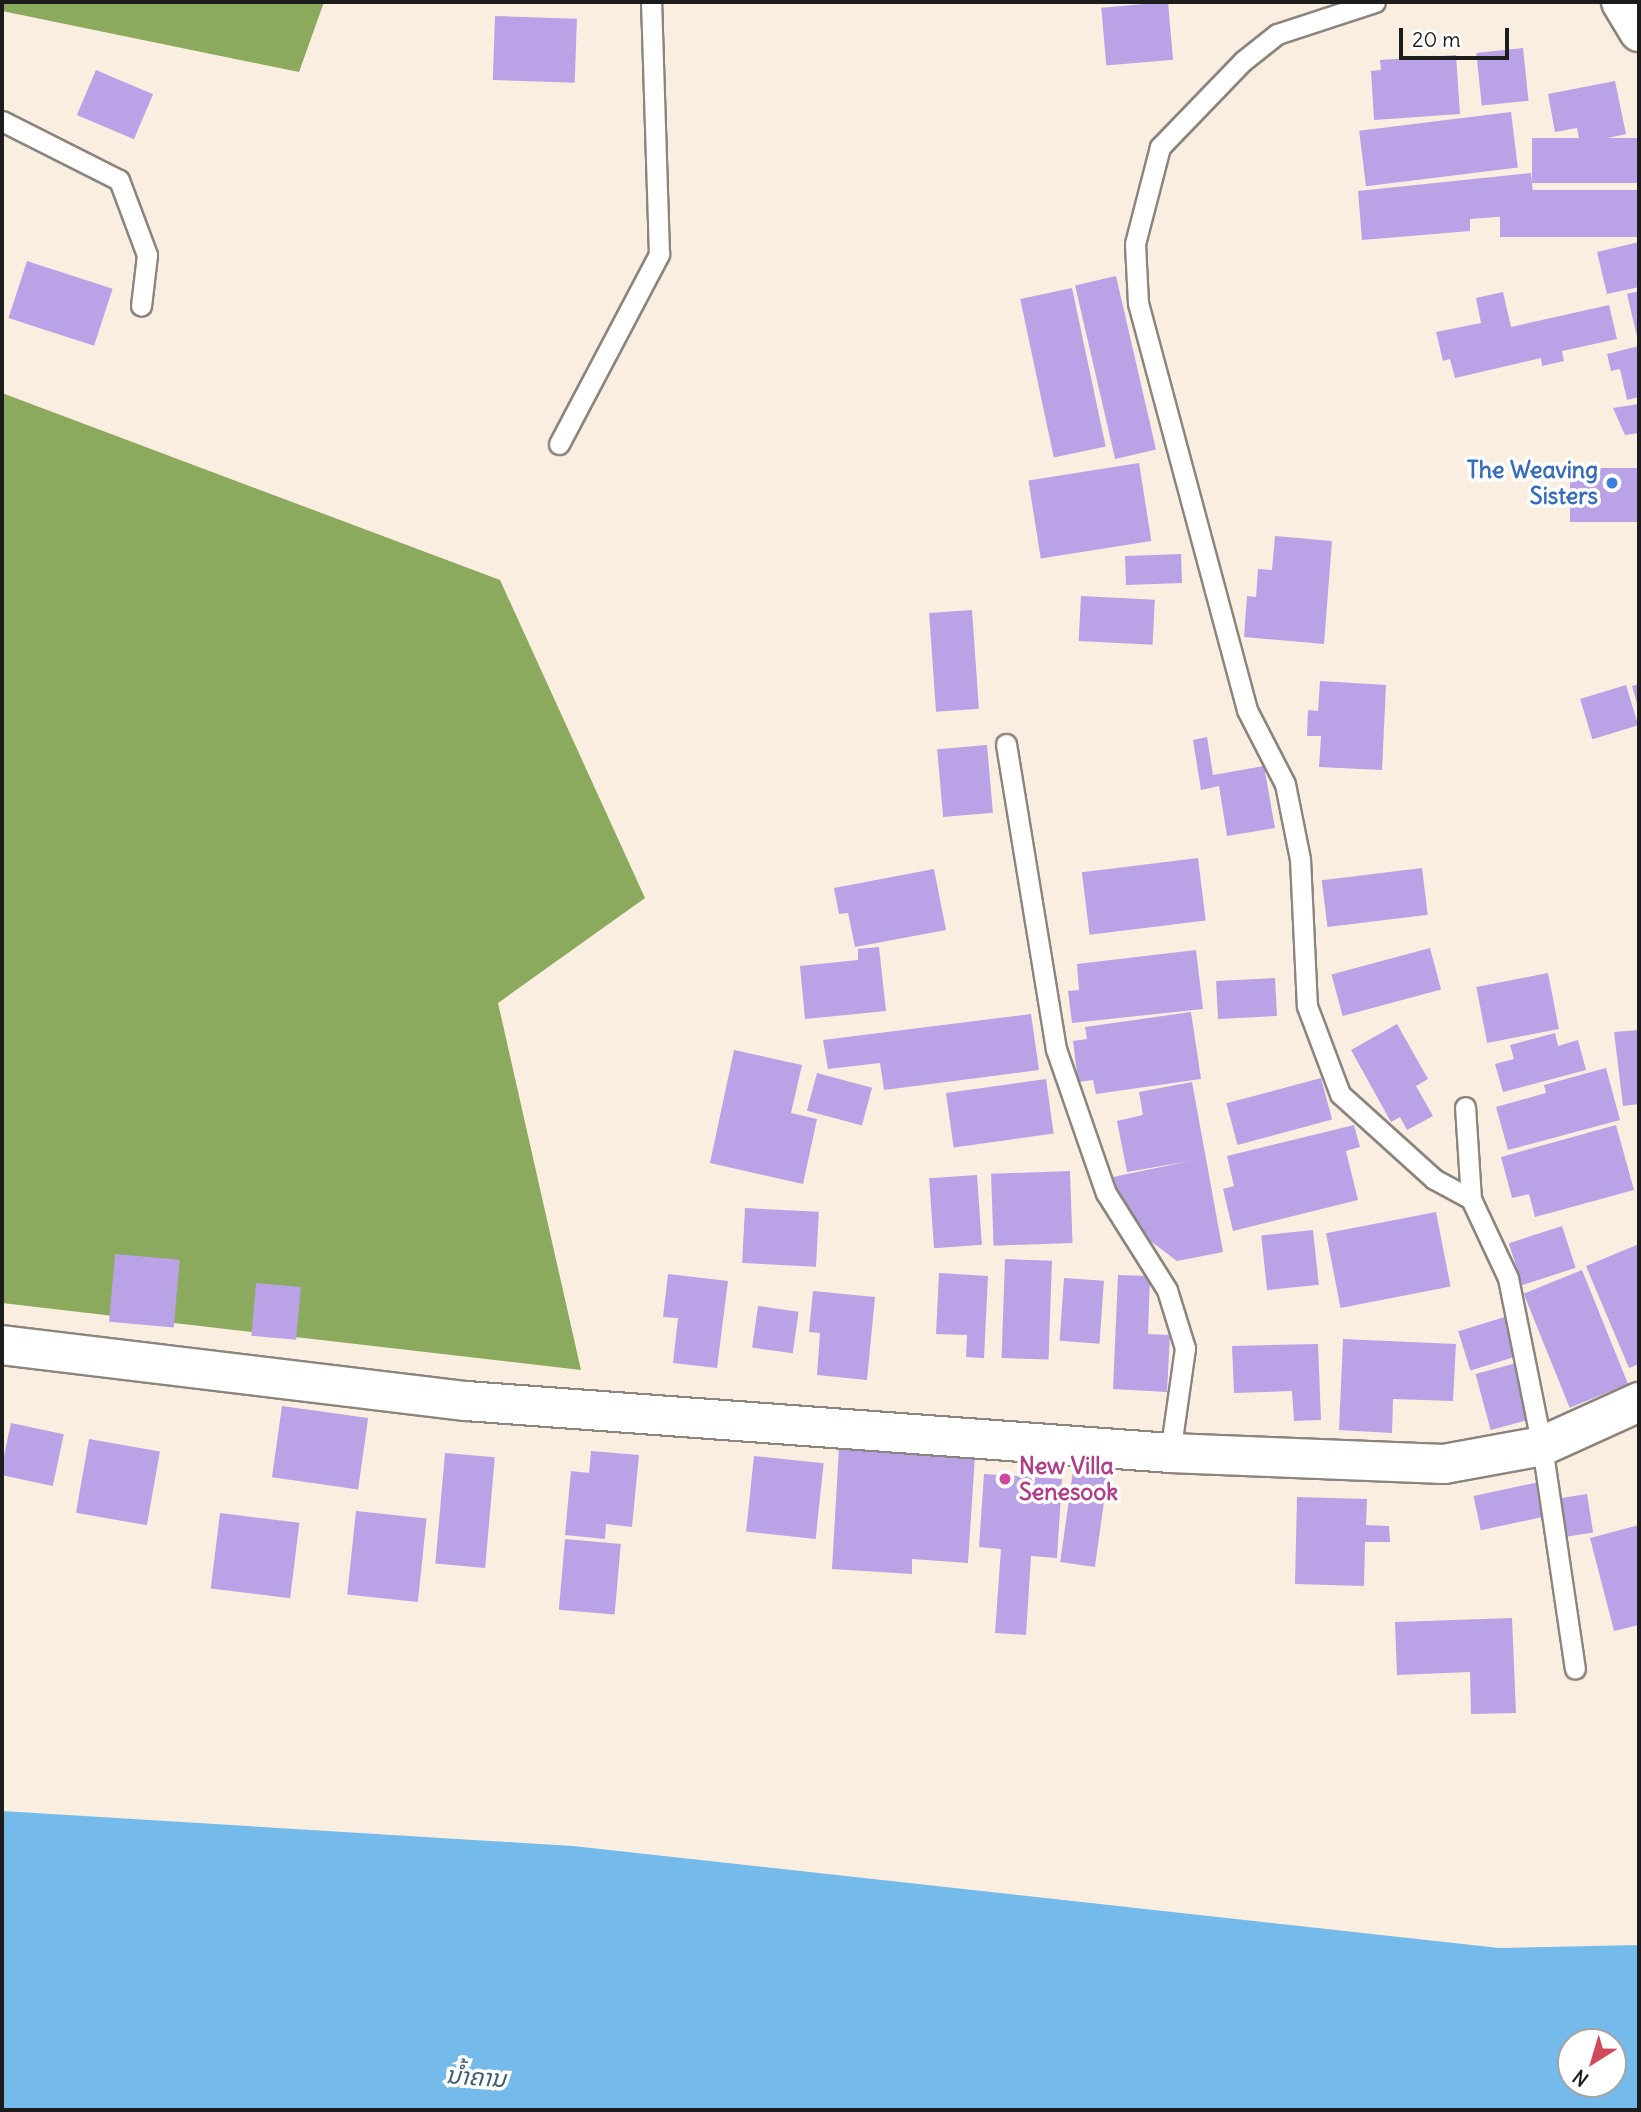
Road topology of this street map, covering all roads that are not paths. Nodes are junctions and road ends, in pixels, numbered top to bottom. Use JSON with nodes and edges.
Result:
{"nodes":[{"id":1,"x":650,"y":2,"type":"edge"},
{"id":2,"x":1375,"y":2,"type":"edge"},
{"id":3,"x":1621,"y":2,"type":"edge"},
{"id":4,"x":1639,"y":32,"type":"edge"},
{"id":5,"x":2,"y":121,"type":"edge"},
{"id":6,"x":141,"y":306,"type":"dead end"},
{"id":7,"x":559,"y":443,"type":"dead end"},
{"id":8,"x":1006,"y":744,"type":"dead end"},
{"id":9,"x":1465,"y":1107,"type":"dead end"},
{"id":10,"x":1471,"y":1199,"type":"junction"},
{"id":11,"x":2,"y":1345,"type":"edge"},
{"id":12,"x":1639,"y":1402,"type":"edge"},
{"id":13,"x":1542,"y":1446,"type":"junction"},
{"id":14,"x":1170,"y":1452,"type":"junction"},
{"id":15,"x":1575,"y":1669,"type":"dead end"}],
"edges":[{"from":1,"to":7,"type":"lane"},
{"from":2,"to":10,"type":"lane"},
{"from":3,"to":4,"type":"street"},
{"from":5,"to":6,"type":"lane"},
{"from":8,"to":14,"type":"lane"},
{"from":9,"to":10,"type":"lane"},
{"from":10,"to":13,"type":"lane"},
{"from":11,"to":14,"type":"street"},
{"from":12,"to":13,"type":"street"},
{"from":13,"to":14,"type":"street"},
{"from":13,"to":15,"type":"lane"}]}
